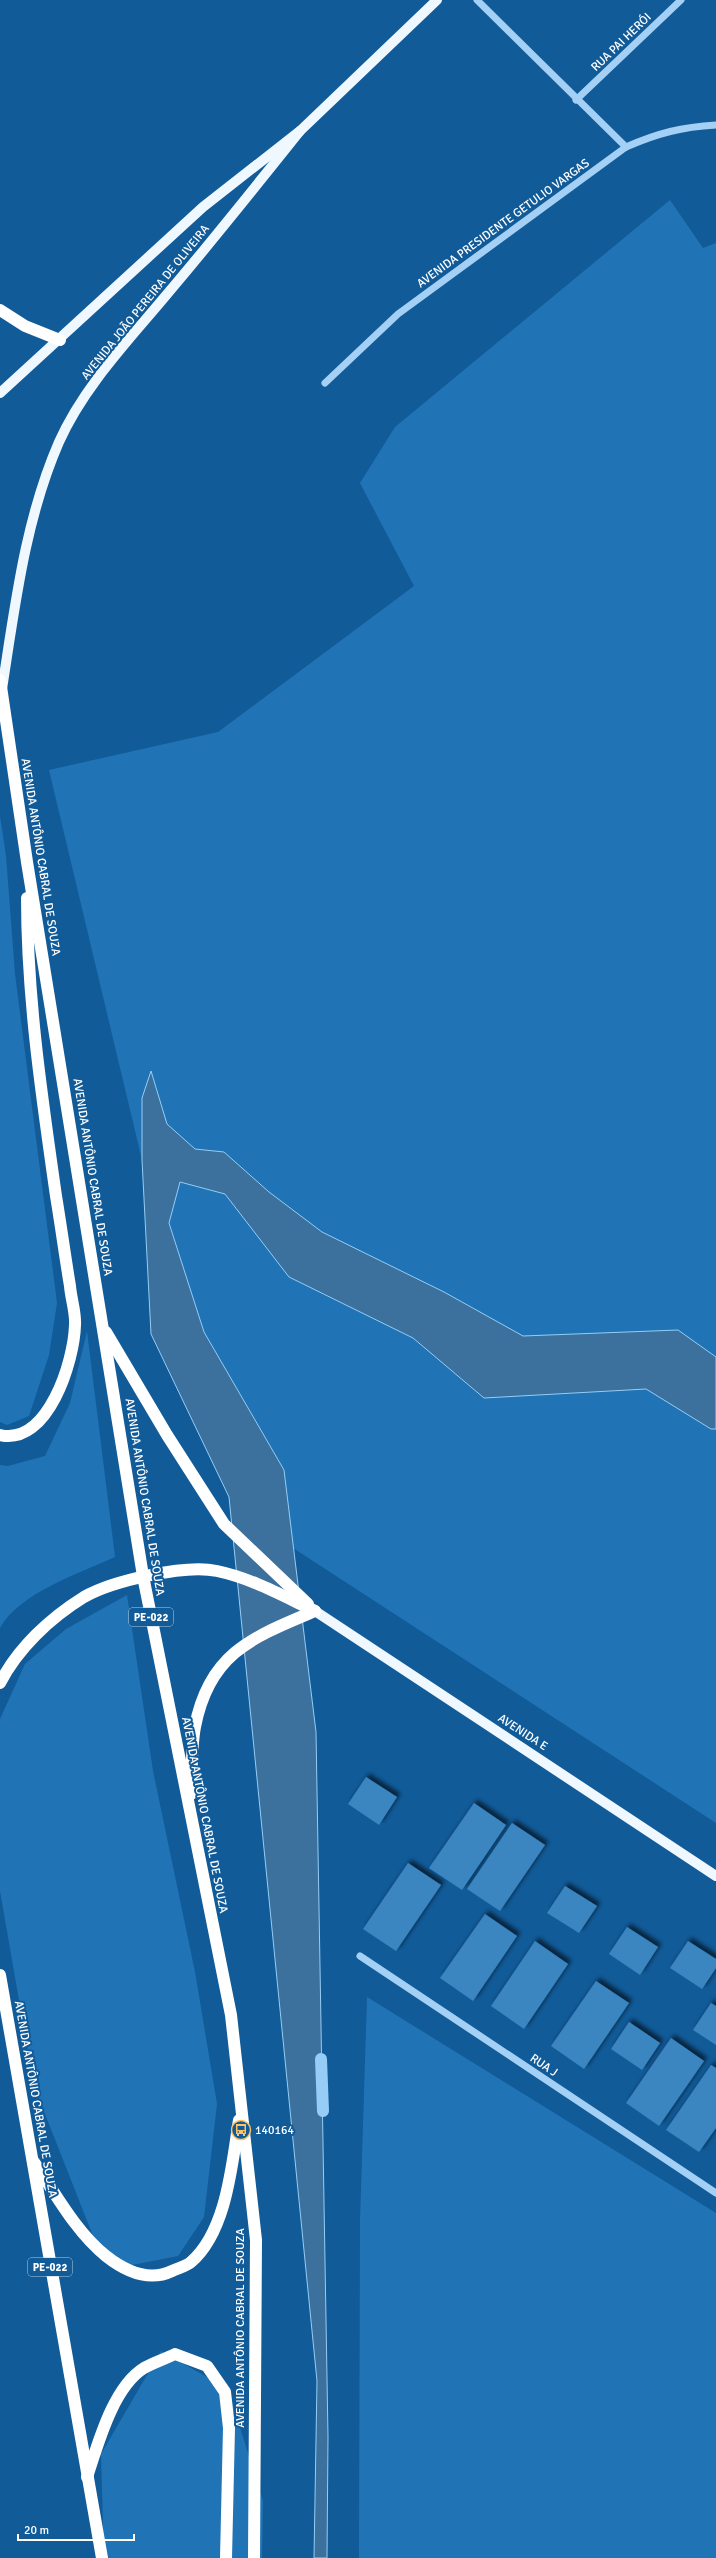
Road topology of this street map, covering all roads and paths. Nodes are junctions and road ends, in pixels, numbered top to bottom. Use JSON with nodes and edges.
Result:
{"nodes":[{"id":1,"x":437,"y":0,"type":"edge"},
{"id":2,"x":477,"y":0,"type":"edge"},
{"id":3,"x":681,"y":0,"type":"edge"},
{"id":4,"x":576,"y":100,"type":"junction"},
{"id":5,"x":716,"y":125,"type":"edge"},
{"id":6,"x":300,"y":131,"type":"junction"},
{"id":7,"x":626,"y":147,"type":"junction"},
{"id":8,"x":0,"y":310,"type":"edge"},
{"id":9,"x":60,"y":340,"type":"junction"},
{"id":10,"x":325,"y":383,"type":"dead end"},
{"id":11,"x":0,"y":393,"type":"edge"},
{"id":12,"x":0,"y":680,"type":"edge"},
{"id":13,"x":2,"y":693,"type":"junction"},
{"id":14,"x":27,"y":862,"type":"junction"},
{"id":15,"x":103,"y":1326,"type":"junction"},
{"id":16,"x":0,"y":1435,"type":"edge"},
{"id":17,"x":143,"y":1576,"type":"junction"},
{"id":18,"x":315,"y":1611,"type":"junction"},
{"id":19,"x":0,"y":1683,"type":"edge"},
{"id":20,"x":189,"y":1811,"type":"junction"},
{"id":21,"x":716,"y":1876,"type":"edge"},
{"id":22,"x":360,"y":1956,"type":"dead end"},
{"id":23,"x":0,"y":1975,"type":"edge"},
{"id":24,"x":242,"y":2105,"type":"junction"},
{"id":25,"x":32,"y":2159,"type":"junction"},
{"id":26,"x":716,"y":2193,"type":"edge"},
{"id":27,"x":87,"y":2479,"type":"junction"},
{"id":28,"x":102,"y":2558,"type":"edge"},
{"id":29,"x":226,"y":2558,"type":"edge"},
{"id":30,"x":254,"y":2558,"type":"edge"}],
"edges":[{"from":1,"to":6,"type":"main road","name":"AVENIDA JOÃO PEREIRA DE OLIVEIRA"},
{"from":2,"to":4,"type":"street"},
{"from":3,"to":4,"type":"street","name":"RUA PAI HERÓI"},
{"from":4,"to":7,"type":"street"},
{"from":5,"to":7,"type":"street","name":"AVENIDA PRESIDENTE GETULIO VARGAS"},
{"from":6,"to":9,"type":"main road","name":"AVENIDA JOÃO PEREIRA DE OLIVEIRA"},
{"from":6,"to":13,"type":"main road","name":"AVENIDA JOÃO PEREIRA DE OLIVEIRA"},
{"from":7,"to":10,"type":"street","name":"AVENIDA PRESIDENTE GETULIO VARGAS"},
{"from":8,"to":9,"type":"highway"},
{"from":9,"to":11,"type":"main road","name":"AVENIDA JOÃO PEREIRA DE OLIVEIRA"},
{"from":12,"to":13,"type":"highway","name":"AVENIDA ANTÔNIO CABRAL DE SOUZA","number":"PE-022"},
{"from":13,"to":14,"type":"highway","name":"AVENIDA ANTÔNIO CABRAL DE SOUZA","number":"PE-022"},
{"from":14,"to":15,"type":"highway","name":"AVENIDA ANTÔNIO CABRAL DE SOUZA","number":"PE-022"},
{"from":14,"to":16,"type":"highway"},
{"from":15,"to":17,"type":"highway","name":"AVENIDA ANTÔNIO CABRAL DE SOUZA","number":"PE-022"},
{"from":15,"to":18,"type":"highway"},
{"from":17,"to":18,"type":"highway"},
{"from":17,"to":19,"type":"highway"},
{"from":17,"to":20,"type":"highway","name":"AVENIDA ANTÔNIO CABRAL DE SOUZA","number":"PE-022"},
{"from":18,"to":20,"type":"highway"},
{"from":18,"to":21,"type":"main road","name":"AVENIDA E"},
{"from":20,"to":24,"type":"highway","name":"AVENIDA ANTÔNIO CABRAL DE SOUZA","number":"PE-022"},
{"from":22,"to":26,"type":"street","name":"RUA J"},
{"from":23,"to":25,"type":"highway","name":"AVENIDA ANTÔNIO CABRAL DE SOUZA","number":"PE-022"},
{"from":24,"to":25,"type":"highway"},
{"from":24,"to":30,"type":"highway","name":"AVENIDA ANTÔNIO CABRAL DE SOUZA","number":"PE-022"},
{"from":25,"to":27,"type":"highway","name":"AVENIDA ANTÔNIO CABRAL DE SOUZA","number":"PE-022"},
{"from":27,"to":28,"type":"highway","name":"AVENIDA ANTÔNIO CABRAL DE SOUZA","number":"PE-022"},
{"from":27,"to":29,"type":"highway"}]}
